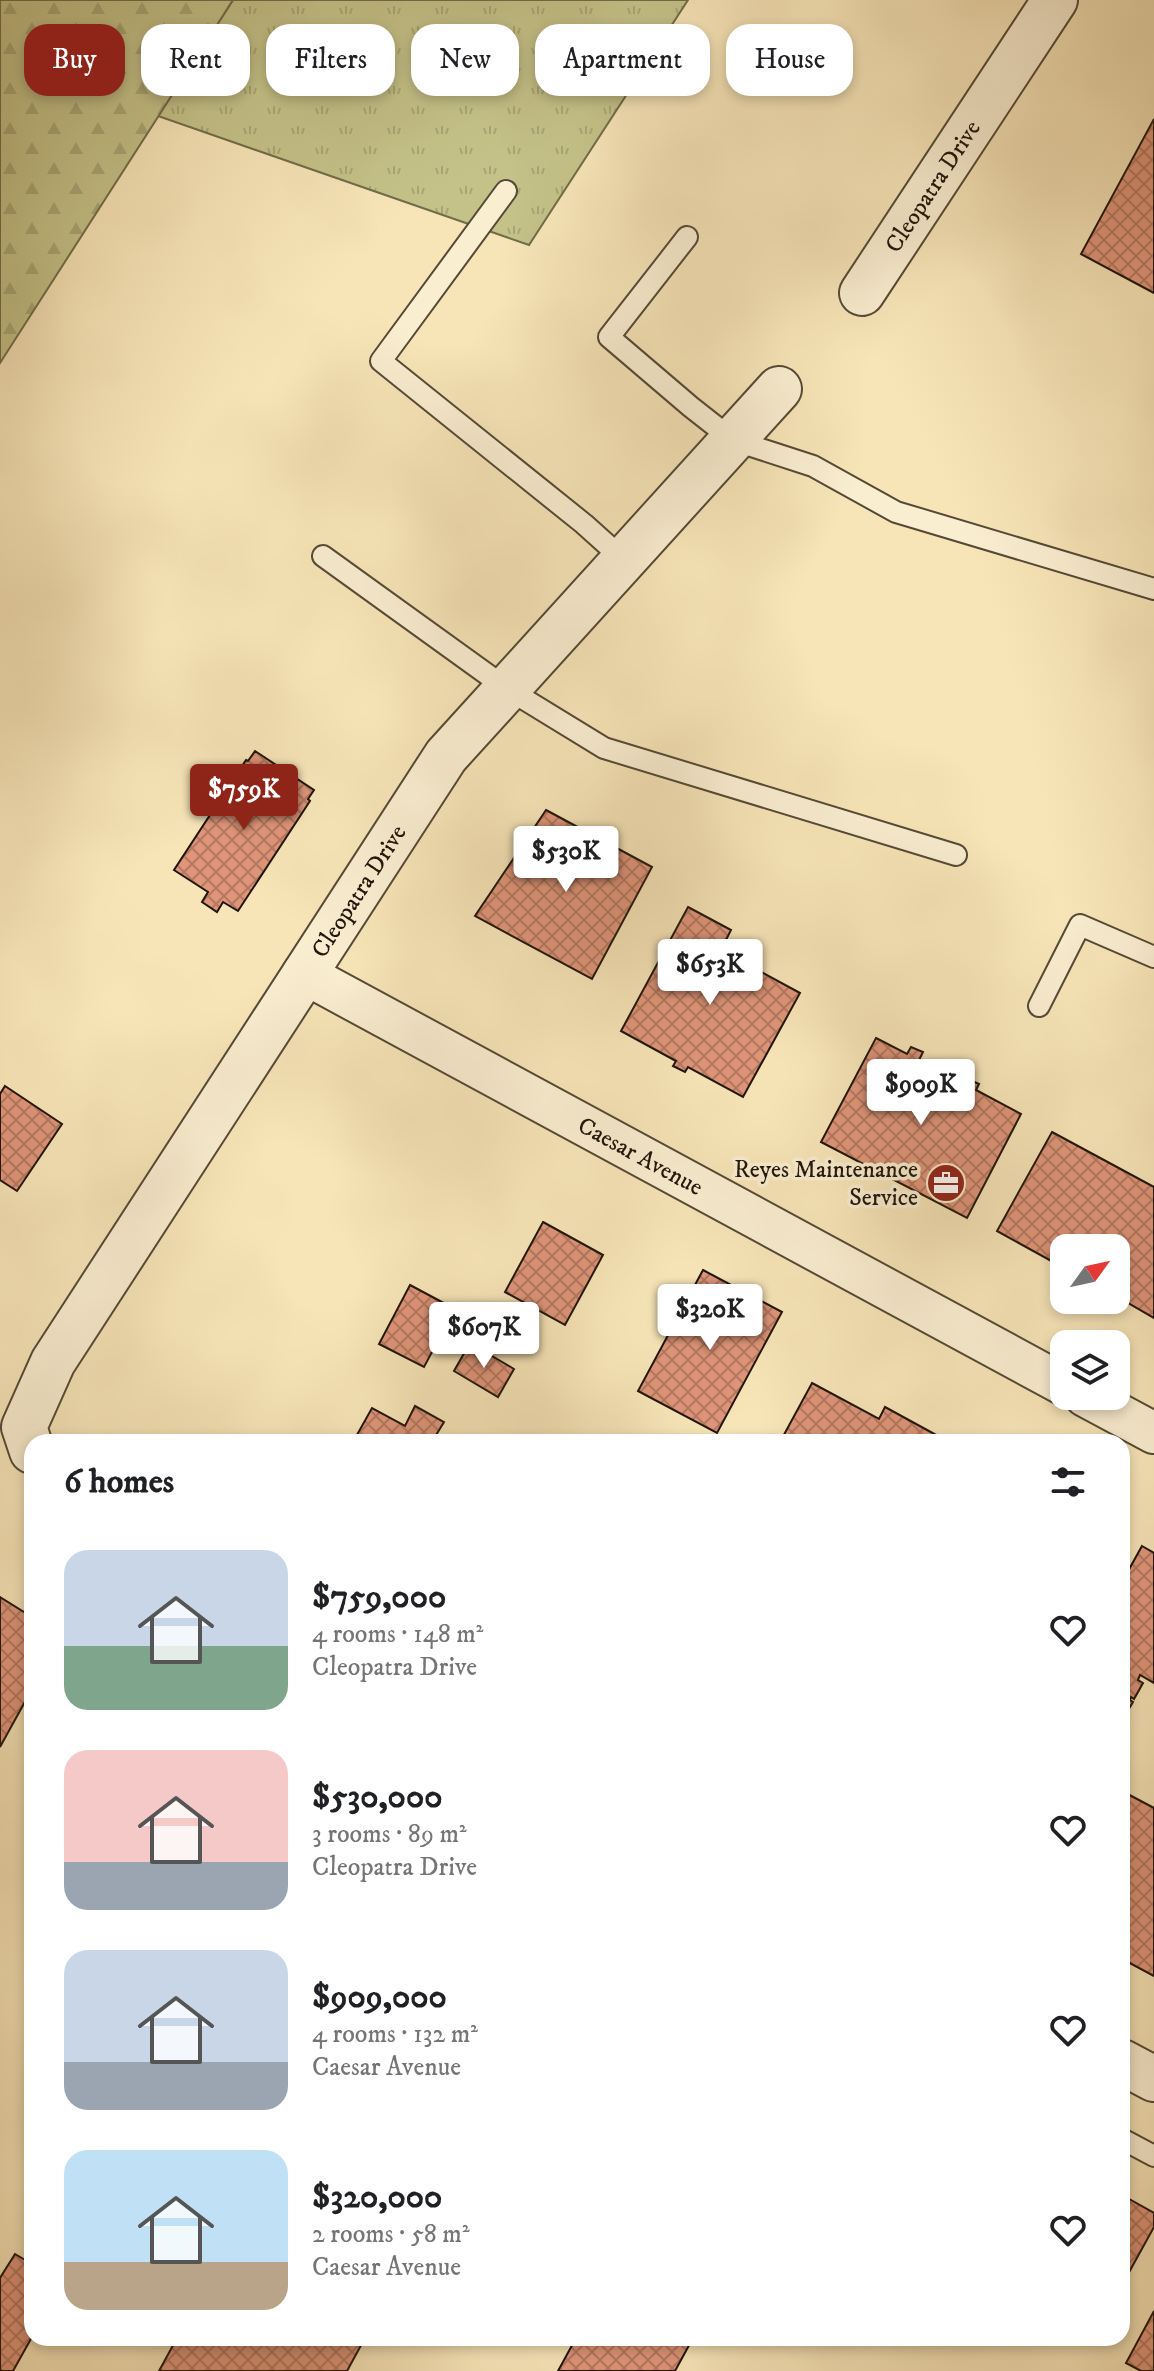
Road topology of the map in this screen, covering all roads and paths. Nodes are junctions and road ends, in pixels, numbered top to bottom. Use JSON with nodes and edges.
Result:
{"nodes":[{"id":1,"x":1055,"y":0,"type":"edge"},
{"id":2,"x":506,"y":191,"type":"dead end"},
{"id":3,"x":687,"y":237,"type":"dead end"},
{"id":4,"x":862,"y":293,"type":"dead end"},
{"id":5,"x":779,"y":389,"type":"dead end"},
{"id":6,"x":733,"y":440,"type":"junction"},
{"id":7,"x":323,"y":556,"type":"dead end"},
{"id":8,"x":623,"y":559,"type":"junction"},
{"id":9,"x":1154,"y":589,"type":"edge"},
{"id":10,"x":506,"y":688,"type":"junction"},
{"id":11,"x":956,"y":855,"type":"dead end"},
{"id":12,"x":1154,"y":957,"type":"edge"},
{"id":13,"x":303,"y":973,"type":"junction"},
{"id":14,"x":1039,"y":1006,"type":"dead end"},
{"id":15,"x":1050,"y":1377,"type":"edge"},
{"id":16,"x":1111,"y":1410,"type":"edge"},
{"id":17,"x":1154,"y":1433,"type":"edge"},
{"id":18,"x":26,"y":1434,"type":"edge"},
{"id":19,"x":1130,"y":2066,"type":"edge"},
{"id":20,"x":1154,"y":2079,"type":"edge"},
{"id":21,"x":1130,"y":2143,"type":"edge"},
{"id":22,"x":1154,"y":2156,"type":"edge"}],
"edges":[{"from":1,"to":4,"type":"street","name":"Cleopatra Drive"},
{"from":2,"to":8,"type":"lane"},
{"from":3,"to":6,"type":"lane"},
{"from":5,"to":6,"type":"street","name":"Cleopatra Drive"},
{"from":6,"to":8,"type":"street","name":"Cleopatra Drive"},
{"from":6,"to":9,"type":"lane"},
{"from":7,"to":10,"type":"lane"},
{"from":8,"to":10,"type":"street","name":"Cleopatra Drive"},
{"from":10,"to":11,"type":"lane"},
{"from":10,"to":13,"type":"street","name":"Cleopatra Drive"},
{"from":12,"to":14,"type":"lane"},
{"from":13,"to":15,"type":"street","name":"Caesar Avenue"},
{"from":13,"to":18,"type":"street","name":"Cleopatra Drive"},
{"from":16,"to":17,"type":"street"},
{"from":19,"to":20,"type":"street"},
{"from":21,"to":22,"type":"lane"}]}
